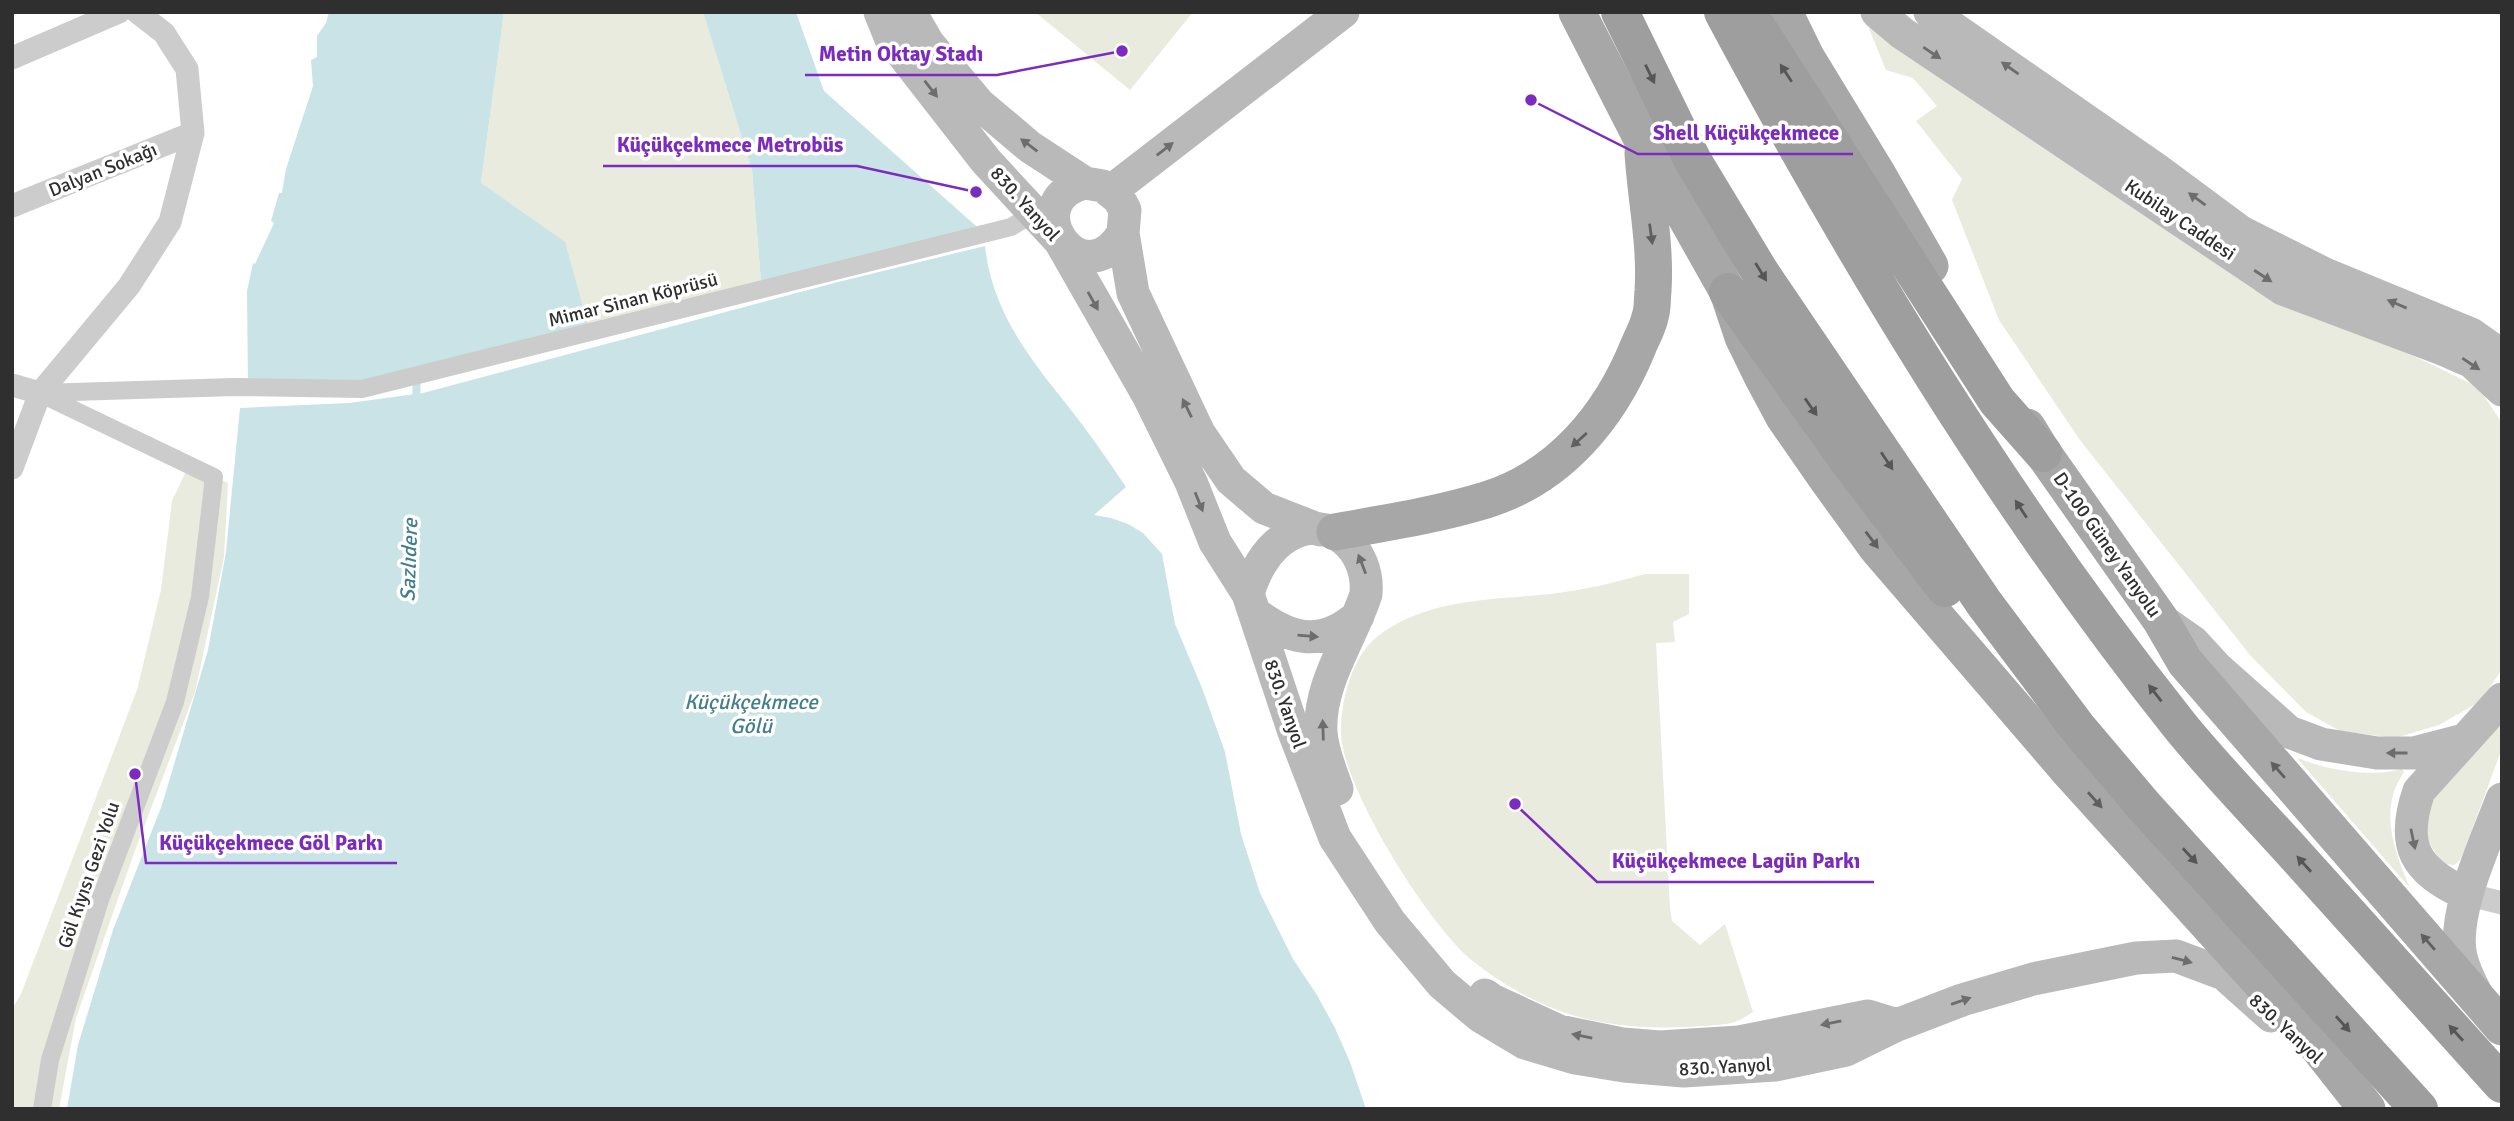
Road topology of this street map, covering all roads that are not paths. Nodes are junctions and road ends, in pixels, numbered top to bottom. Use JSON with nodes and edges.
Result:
{"nodes":[{"id":1,"x":119,"y":12,"type":"edge"},
{"id":2,"x":137,"y":12,"type":"edge"},
{"id":3,"x":880,"y":12,"type":"edge"},
{"id":4,"x":910,"y":12,"type":"edge"},
{"id":5,"x":1343,"y":12,"type":"edge"},
{"id":6,"x":1577,"y":12,"type":"edge"},
{"id":7,"x":1620,"y":12,"type":"edge"},
{"id":8,"x":1723,"y":12,"type":"edge"},
{"id":9,"x":1747,"y":12,"type":"edge"},
{"id":10,"x":1784,"y":12,"type":"edge"},
{"id":11,"x":1877,"y":12,"type":"edge"},
{"id":12,"x":1930,"y":12,"type":"edge"},
{"id":13,"x":12,"y":58,"type":"edge"},
{"id":14,"x":193,"y":133,"type":"junction"},
{"id":15,"x":1643,"y":141,"type":"junction"},
{"id":16,"x":1098,"y":187,"type":"junction"},
{"id":17,"x":12,"y":206,"type":"edge"},
{"id":18,"x":1034,"y":213,"type":"junction"},
{"id":19,"x":1124,"y":233,"type":"junction"},
{"id":20,"x":1060,"y":241,"type":"junction"},
{"id":21,"x":1728,"y":292,"type":"junction"},
{"id":22,"x":2502,"y":356,"type":"edge"},
{"id":23,"x":12,"y":385,"type":"edge"},
{"id":24,"x":2502,"y":390,"type":"edge"},
{"id":25,"x":40,"y":393,"type":"junction"},
{"id":26,"x":2043,"y":453,"type":"junction"},
{"id":27,"x":12,"y":468,"type":"edge"},
{"id":28,"x":1329,"y":531,"type":"junction"},
{"id":29,"x":1252,"y":604,"type":"junction"},
{"id":30,"x":1358,"y":616,"type":"junction"},
{"id":31,"x":2160,"y":619,"type":"junction"},
{"id":32,"x":2502,"y":699,"type":"edge"},
{"id":33,"x":2464,"y":740,"type":"junction"},
{"id":34,"x":2502,"y":799,"type":"edge"},
{"id":35,"x":2144,"y":806,"type":"junction"},
{"id":36,"x":2466,"y":894,"type":"junction"},
{"id":37,"x":2502,"y":904,"type":"edge"},
{"id":38,"x":2495,"y":1020,"type":"edge"},
{"id":39,"x":1781,"y":1049,"type":"junction"},
{"id":40,"x":2502,"y":1084,"type":"edge"},
{"id":41,"x":2358,"y":1099,"type":"edge"},
{"id":42,"x":41,"y":1109,"type":"edge"},
{"id":43,"x":2419,"y":1109,"type":"edge"}],
"edges":[{"from":1,"to":13,"type":"street"},
{"from":2,"to":14,"type":"street"},
{"from":3,"to":18,"type":"main road","name":"830. Yanyol","one_way":true},
{"from":16,"to":4,"type":"main road","one_way":true},
{"from":16,"to":5,"type":"main road","one_way":true},
{"from":6,"to":15,"type":"main road"},
{"from":7,"to":35,"type":"highway","one_way":true},
{"from":40,"to":8,"type":"highway","one_way":true},
{"from":26,"to":9,"type":"highway","one_way":true},
{"from":10,"to":26,"type":"main road","name":"D-100 Güney Yanyolu"},
{"from":11,"to":24,"type":"main road","name":"Kubilay Caddesi","one_way":true},
{"from":22,"to":12,"type":"main road","name":"Kubilay Caddesi","one_way":true},
{"from":14,"to":17,"type":"street","name":"Dalyan Sokağı"},
{"from":14,"to":25,"type":"street"},
{"from":15,"to":21,"type":"main road"},
{"from":15,"to":28,"type":"main road","one_way":true},
{"from":16,"to":19,"type":"main road"},
{"from":16,"to":20,"type":"main road"},
{"from":18,"to":20,"type":"main road","name":"830. Yanyol"},
{"from":18,"to":25,"type":"street","name":"Mimar Sinan Köprüsü"},
{"from":19,"to":20,"type":"main road"},
{"from":28,"to":19,"type":"main road","one_way":true},
{"from":20,"to":29,"type":"main road","name":"830. Yanyol","one_way":true},
{"from":21,"to":35,"type":"highway","one_way":true},
{"from":21,"to":41,"type":"main road","one_way":true},
{"from":23,"to":25,"type":"street"},
{"from":25,"to":27,"type":"street"},
{"from":25,"to":42,"type":"street","name":"Göl Kıyısı Gezi Yolu"},
{"from":26,"to":31,"type":"main road","name":"D-100 Güney Yanyolu"},
{"from":28,"to":29,"type":"main road"},
{"from":30,"to":28,"type":"main road","one_way":true},
{"from":29,"to":30,"type":"main road","one_way":true},
{"from":29,"to":39,"type":"main road","name":"830. Yanyol"},
{"from":39,"to":30,"type":"main road","name":"830. Yanyol","one_way":true},
{"from":33,"to":31,"type":"main road","one_way":true},
{"from":38,"to":31,"type":"main road","name":"D-100 Güney Yanyolu","one_way":true},
{"from":32,"to":33,"type":"main road"},
{"from":33,"to":36,"type":"main road","one_way":true},
{"from":34,"to":36,"type":"main road"},
{"from":35,"to":43,"type":"highway","one_way":true},
{"from":36,"to":37,"type":"street"},
{"from":36,"to":38,"type":"main road"},
{"from":39,"to":41,"type":"main road","name":"830. Yanyol","one_way":true}]}
